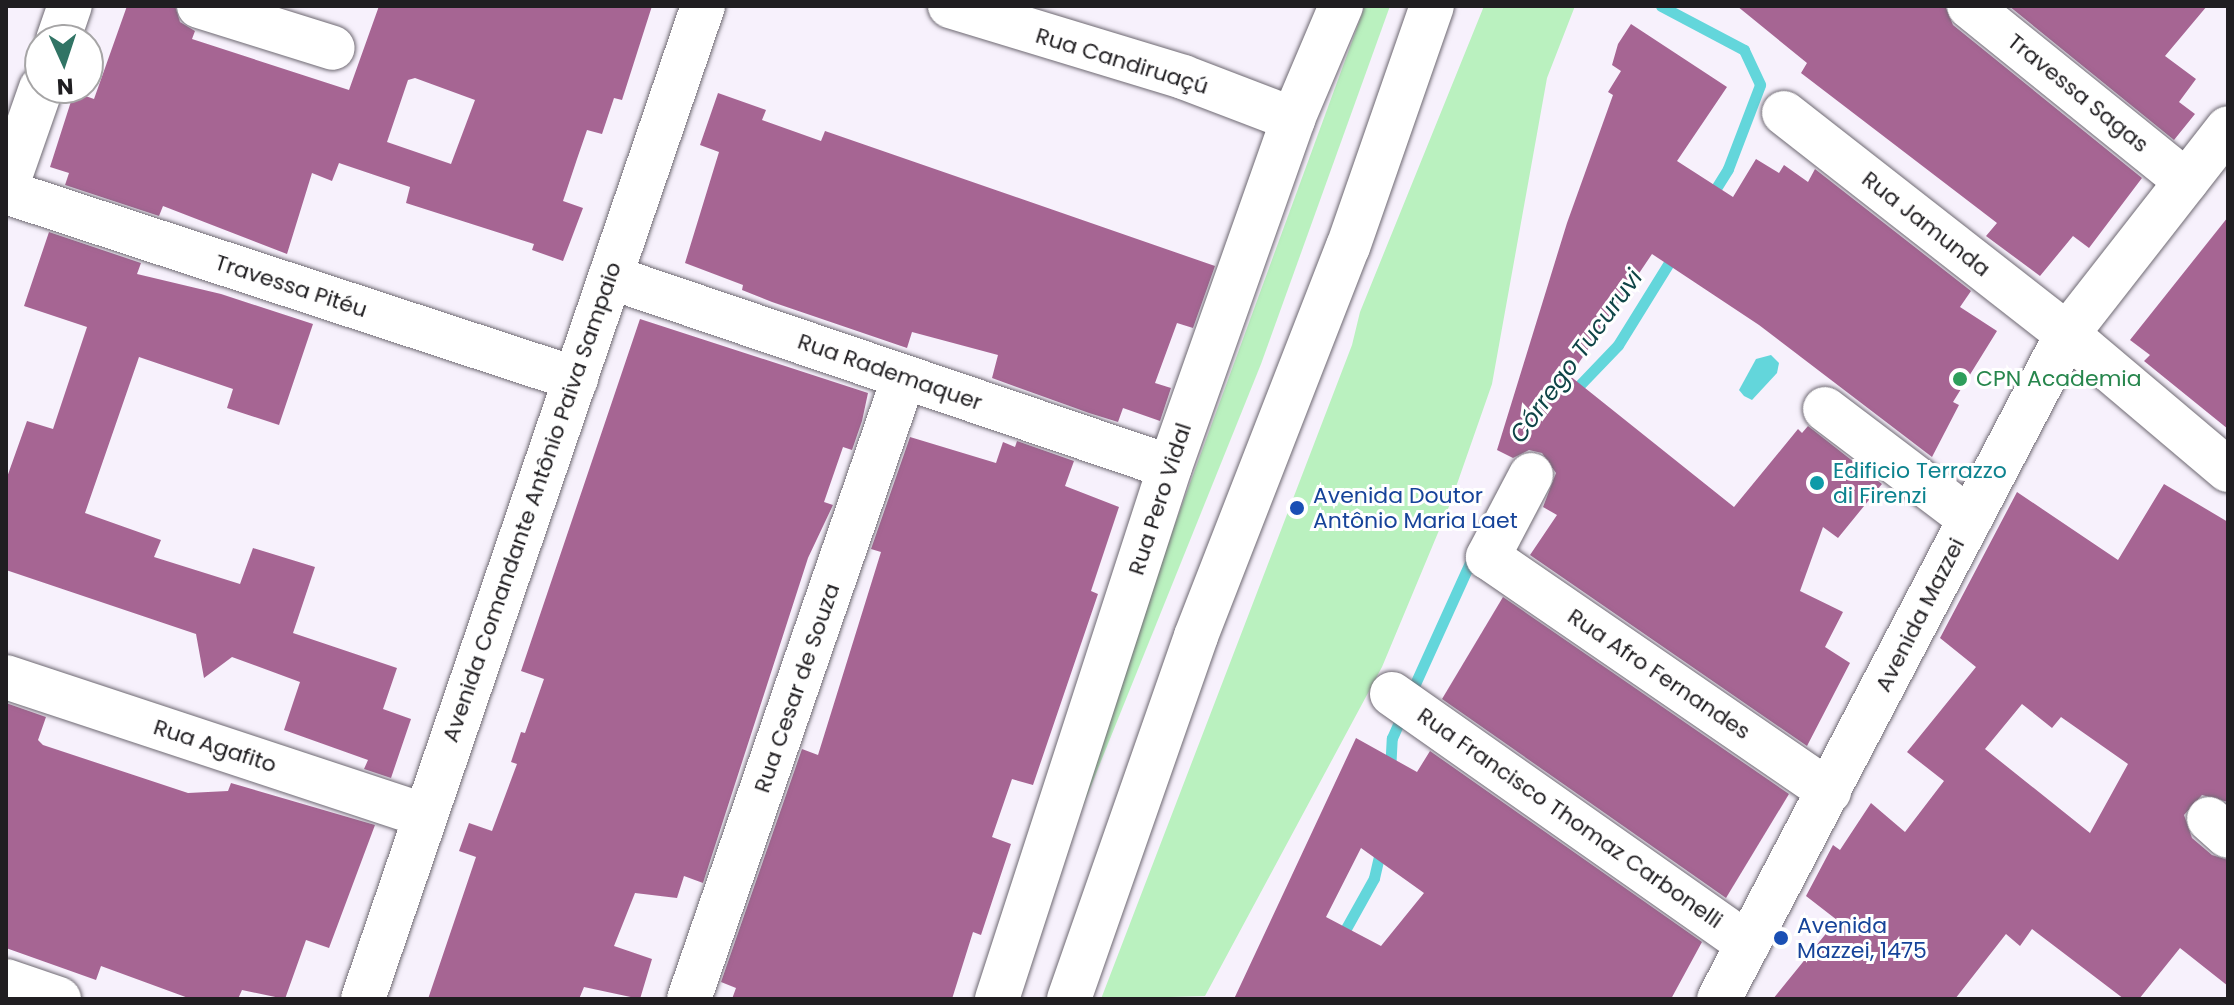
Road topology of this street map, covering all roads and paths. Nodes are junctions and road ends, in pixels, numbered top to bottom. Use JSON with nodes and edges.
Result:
{"nodes":[{"id":1,"x":199,"y":6,"type":"edge"},
{"id":2,"x":703,"y":6,"type":"edge"},
{"id":3,"x":950,"y":6,"type":"edge"},
{"id":4,"x":1341,"y":6,"type":"edge"},
{"id":5,"x":1432,"y":6,"type":"edge"},
{"id":6,"x":1969,"y":6,"type":"edge"},
{"id":7,"x":333,"y":48,"type":"dead end"},
{"id":8,"x":36,"y":104,"type":"edge"},
{"id":9,"x":1784,"y":113,"type":"dead end"},
{"id":10,"x":1293,"y":119,"type":"junction"},
{"id":11,"x":2228,"y":128,"type":"edge"},
{"id":12,"x":2186,"y":181,"type":"junction"},
{"id":13,"x":6,"y":190,"type":"edge"},
{"id":14,"x":610,"y":277,"type":"junction"},
{"id":15,"x":2067,"y":334,"type":"junction"},
{"id":16,"x":904,"y":377,"type":"junction"},
{"id":17,"x":576,"y":379,"type":"junction"},
{"id":18,"x":1825,"y":409,"type":"dead end"},
{"id":19,"x":1170,"y":467,"type":"junction"},
{"id":20,"x":2228,"y":470,"type":"edge"},
{"id":21,"x":1531,"y":475,"type":"dead end"},
{"id":22,"x":1970,"y":519,"type":"junction"},
{"id":23,"x":6,"y":677,"type":"edge"},
{"id":24,"x":1392,"y":694,"type":"dead end"},
{"id":25,"x":1829,"y":791,"type":"junction"},
{"id":26,"x":424,"y":815,"type":"junction"},
{"id":27,"x":1748,"y":944,"type":"junction"},
{"id":28,"x":6,"y":981,"type":"edge"},
{"id":29,"x":59,"y":999,"type":"edge"},
{"id":30,"x":363,"y":999,"type":"edge"},
{"id":31,"x":689,"y":999,"type":"edge"},
{"id":32,"x":997,"y":999,"type":"edge"},
{"id":33,"x":1069,"y":999,"type":"edge"},
{"id":34,"x":1719,"y":999,"type":"edge"}],
"edges":[{"from":1,"to":7,"type":"street"},
{"from":2,"to":14,"type":"street","name":"Avenida Comandante Antônio Paiva Sampaio"},
{"from":3,"to":10,"type":"street","name":"Rua Candiruaçú"},
{"from":4,"to":10,"type":"street","name":"Rua Pero Vidal"},
{"from":5,"to":33,"type":"street"},
{"from":6,"to":12,"type":"street","name":"Travessa Sagas"},
{"from":8,"to":13,"type":"street"},
{"from":9,"to":15,"type":"street","name":"Rua Jamunda"},
{"from":10,"to":19,"type":"street","name":"Rua Pero Vidal"},
{"from":11,"to":12,"type":"street","name":"Avenida Mazzei"},
{"from":12,"to":15,"type":"street","name":"Avenida Mazzei"},
{"from":13,"to":17,"type":"street","name":"Travessa Pitéu"},
{"from":14,"to":16,"type":"street","name":"Rua Rademaquer"},
{"from":14,"to":17,"type":"street","name":"Avenida Comandante Antônio Paiva Sampaio"},
{"from":15,"to":20,"type":"street","name":"Rua Jamunda"},
{"from":15,"to":22,"type":"street","name":"Avenida Mazzei"},
{"from":16,"to":19,"type":"street","name":"Rua Rademaquer"},
{"from":16,"to":31,"type":"street","name":"Rua Cesar de Souza"},
{"from":17,"to":26,"type":"street","name":"Avenida Comandante Antônio Paiva Sampaio"},
{"from":18,"to":22,"type":"street"},
{"from":19,"to":32,"type":"street","name":"Rua Pero Vidal"},
{"from":21,"to":25,"type":"street","name":"Rua Afro Fernandes"},
{"from":22,"to":25,"type":"street","name":"Avenida Mazzei"},
{"from":23,"to":26,"type":"street","name":"Rua Agafito"},
{"from":24,"to":27,"type":"street","name":"Rua Francisco Thomaz Carbonelli"},
{"from":25,"to":27,"type":"street","name":"Avenida Mazzei"},
{"from":26,"to":30,"type":"street","name":"Avenida Comandante Antônio Paiva Sampaio"},
{"from":27,"to":34,"type":"street","name":"Avenida Mazzei"},
{"from":28,"to":29,"type":"street"}]}
